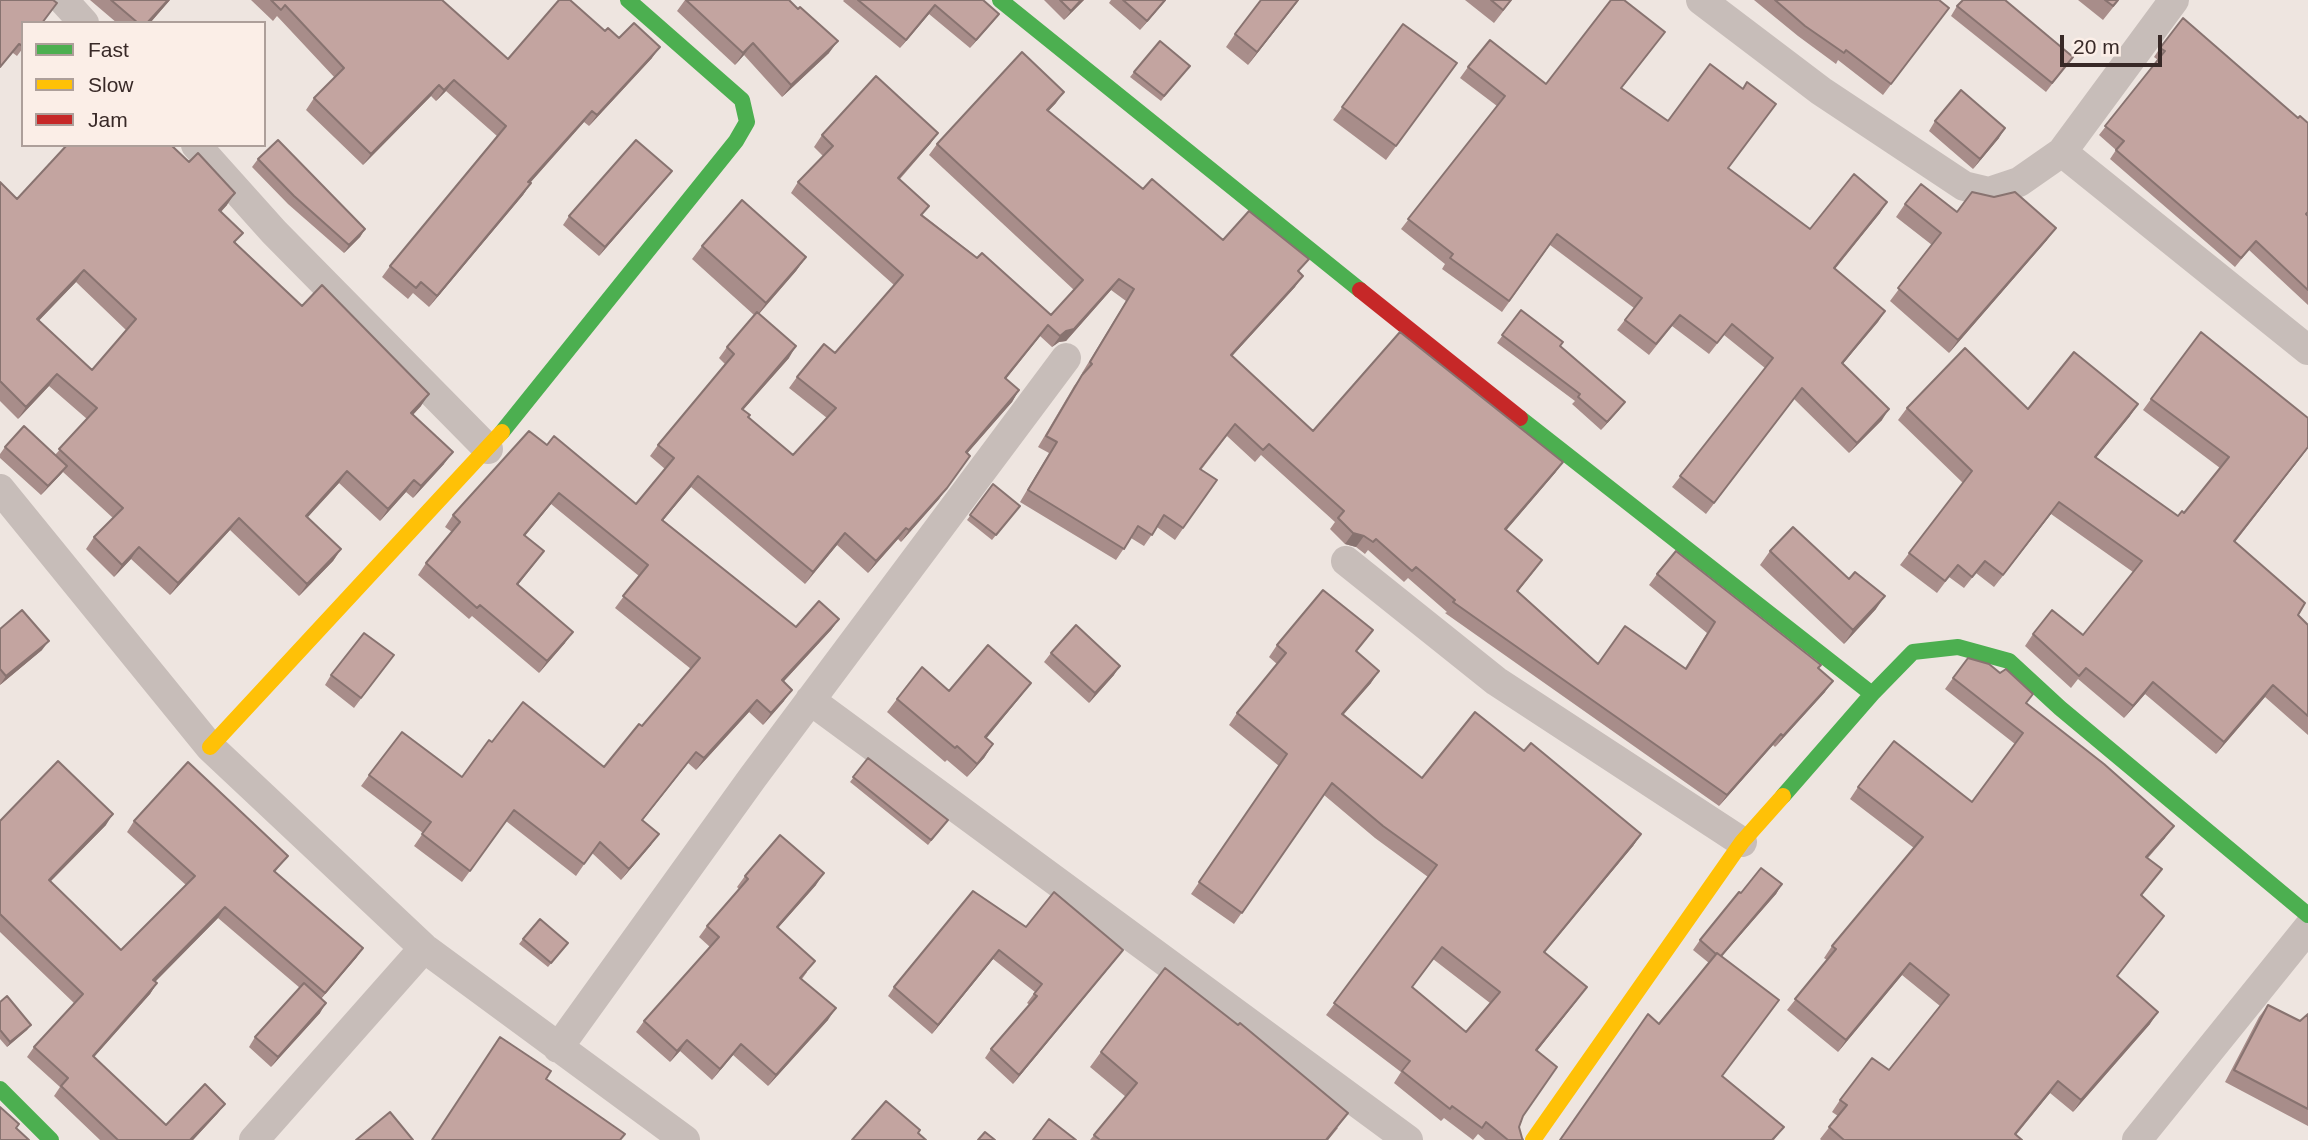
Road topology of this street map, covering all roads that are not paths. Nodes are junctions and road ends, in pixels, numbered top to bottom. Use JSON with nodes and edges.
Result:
{"nodes":[{"id":1,"x":63,"y":0,"type":"edge"},
{"id":2,"x":628,"y":0,"type":"edge"},
{"id":3,"x":1000,"y":0,"type":"edge"},
{"id":4,"x":1701,"y":0,"type":"edge"},
{"id":5,"x":2174,"y":0,"type":"edge"},
{"id":6,"x":82,"y":21,"type":"edge"},
{"id":7,"x":197,"y":147,"type":"edge"},
{"id":8,"x":2062,"y":152,"type":"junction"},
{"id":9,"x":2308,"y":350,"type":"edge"},
{"id":10,"x":1066,"y":358,"type":"dead end"},
{"id":11,"x":488,"y":449,"type":"junction"},
{"id":12,"x":0,"y":489,"type":"edge"},
{"id":13,"x":1346,"y":562,"type":"dead end"},
{"id":14,"x":1872,"y":694,"type":"junction"},
{"id":15,"x":810,"y":700,"type":"junction"},
{"id":16,"x":210,"y":747,"type":"junction"},
{"id":17,"x":1742,"y":842,"type":"junction"},
{"id":18,"x":2308,"y":915,"type":"edge"},
{"id":19,"x":2308,"y":928,"type":"edge"},
{"id":20,"x":424,"y":948,"type":"junction"},
{"id":21,"x":558,"y":1048,"type":"junction"},
{"id":22,"x":0,"y":1089,"type":"edge"},
{"id":23,"x":51,"y":1140,"type":"edge"},
{"id":24,"x":254,"y":1140,"type":"edge"},
{"id":25,"x":685,"y":1140,"type":"edge"},
{"id":26,"x":1408,"y":1140,"type":"edge"},
{"id":27,"x":1533,"y":1140,"type":"edge"},
{"id":28,"x":2137,"y":1140,"type":"edge"}],
"edges":[{"from":1,"to":6,"type":"street"},
{"from":2,"to":11,"type":"street"},
{"from":3,"to":14,"type":"street"},
{"from":4,"to":8,"type":"street"},
{"from":5,"to":8,"type":"street"},
{"from":7,"to":11,"type":"street"},
{"from":8,"to":9,"type":"street"},
{"from":10,"to":15,"type":"street"},
{"from":11,"to":16,"type":"street"},
{"from":12,"to":16,"type":"street"},
{"from":13,"to":17,"type":"street"},
{"from":14,"to":17,"type":"street"},
{"from":14,"to":18,"type":"street"},
{"from":15,"to":21,"type":"street"},
{"from":15,"to":26,"type":"street"},
{"from":16,"to":20,"type":"street"},
{"from":17,"to":27,"type":"street"},
{"from":19,"to":28,"type":"street"},
{"from":20,"to":21,"type":"street"},
{"from":20,"to":24,"type":"street"},
{"from":21,"to":25,"type":"street"},
{"from":22,"to":23,"type":"street"}]}
